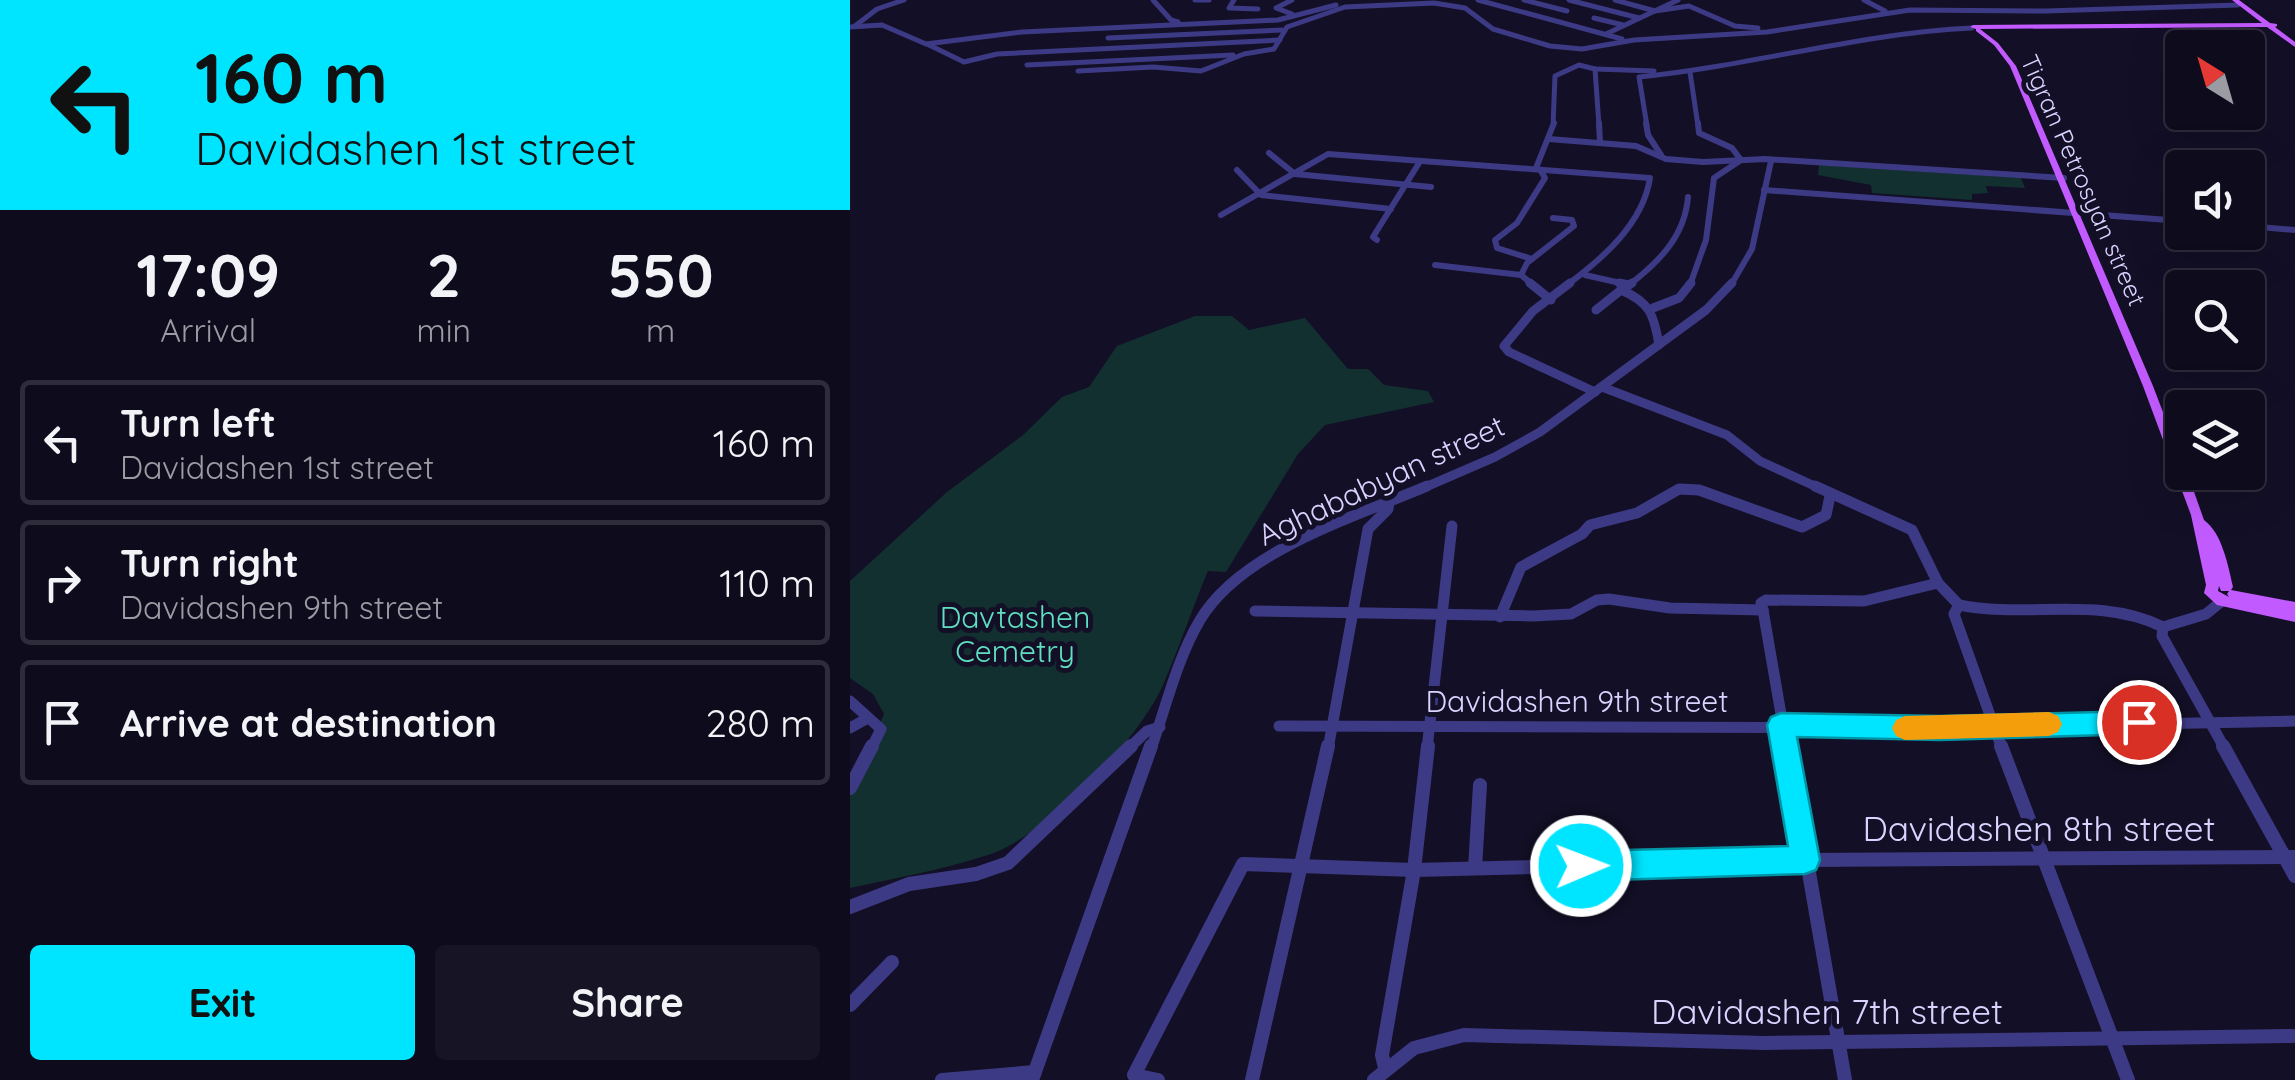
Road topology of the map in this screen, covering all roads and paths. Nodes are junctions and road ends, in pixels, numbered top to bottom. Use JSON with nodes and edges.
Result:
{"nodes":[{"id":1,"x":904,"y":0,"type":"edge"},
{"id":2,"x":1153,"y":0,"type":"edge"},
{"id":3,"x":1194,"y":0,"type":"edge"},
{"id":4,"x":1209,"y":0,"type":"edge"},
{"id":5,"x":1234,"y":0,"type":"edge"},
{"id":6,"x":1263,"y":0,"type":"edge"},
{"id":7,"x":1292,"y":0,"type":"edge"},
{"id":8,"x":1439,"y":0,"type":"edge"},
{"id":9,"x":1478,"y":0,"type":"edge"},
{"id":10,"x":1521,"y":0,"type":"edge"},
{"id":11,"x":1569,"y":0,"type":"edge"},
{"id":12,"x":1615,"y":0,"type":"edge"},
{"id":13,"x":1678,"y":0,"type":"edge"},
{"id":14,"x":1864,"y":0,"type":"edge"},
{"id":15,"x":1966,"y":0,"type":"edge"},
{"id":16,"x":1380,"y":2,"type":"edge"},
{"id":17,"x":1464,"y":2,"type":"edge"},
{"id":18,"x":2237,"y":2,"type":"edge"},
{"id":19,"x":1588,"y":4,"type":"junction"},
{"id":20,"x":1352,"y":6,"type":"junction"},
{"id":21,"x":1446,"y":6,"type":"junction"},
{"id":22,"x":1503,"y":6,"type":"junction"},
{"id":23,"x":1276,"y":8,"type":"junction"},
{"id":24,"x":1258,"y":9,"type":"junction"},
{"id":25,"x":1568,"y":10,"type":"junction"},
{"id":26,"x":1656,"y":10,"type":"junction"},
{"id":27,"x":1974,"y":11,"type":"junction"},
{"id":28,"x":1886,"y":12,"type":"junction"},
{"id":29,"x":1292,"y":14,"type":"junction"},
{"id":30,"x":1480,"y":16,"type":"junction"},
{"id":31,"x":1594,"y":18,"type":"dead end"},
{"id":32,"x":1640,"y":18,"type":"junction"},
{"id":33,"x":2255,"y":18,"type":"junction"},
{"id":34,"x":1549,"y":19,"type":"junction"},
{"id":35,"x":1188,"y":24,"type":"junction"},
{"id":36,"x":1624,"y":26,"type":"junction"},
{"id":37,"x":2237,"y":26,"type":"junction"},
{"id":38,"x":2272,"y":26,"type":"junction"},
{"id":39,"x":852,"y":27,"type":"edge"},
{"id":40,"x":1983,"y":29,"type":"junction"},
{"id":41,"x":1282,"y":30,"type":"junction"},
{"id":42,"x":1778,"y":30,"type":"junction"},
{"id":43,"x":1052,"y":31,"type":"junction"},
{"id":44,"x":1606,"y":34,"type":"junction"},
{"id":45,"x":2283,"y":37,"type":"junction"},
{"id":46,"x":1108,"y":38,"type":"dead end"},
{"id":47,"x":1280,"y":40,"type":"junction"},
{"id":48,"x":1626,"y":41,"type":"junction"},
{"id":49,"x":2295,"y":43,"type":"edge"},
{"id":50,"x":926,"y":44,"type":"junction"},
{"id":51,"x":1582,"y":49,"type":"junction"},
{"id":52,"x":1038,"y":52,"type":"junction"},
{"id":53,"x":1244,"y":54,"type":"junction"},
{"id":54,"x":1579,"y":65,"type":"junction"},
{"id":55,"x":1595,"y":69,"type":"junction"},
{"id":56,"x":1078,"y":71,"type":"dead end"},
{"id":57,"x":1690,"y":72,"type":"junction"},
{"id":58,"x":1668,"y":74,"type":"junction"},
{"id":59,"x":1549,"y":140,"type":"junction"},
{"id":60,"x":1600,"y":143,"type":"junction"},
{"id":61,"x":1269,"y":153,"type":"dead end"},
{"id":62,"x":1666,"y":159,"type":"junction"},
{"id":63,"x":1742,"y":160,"type":"junction"},
{"id":64,"x":1771,"y":161,"type":"junction"},
{"id":65,"x":1419,"y":163,"type":"junction"},
{"id":66,"x":1237,"y":170,"type":"dead end"},
{"id":67,"x":1539,"y":170,"type":"junction"},
{"id":68,"x":1296,"y":174,"type":"junction"},
{"id":69,"x":2063,"y":178,"type":"junction"},
{"id":70,"x":1405,"y":185,"type":"junction"},
{"id":71,"x":1431,"y":187,"type":"dead end"},
{"id":72,"x":1764,"y":190,"type":"junction"},
{"id":73,"x":1261,"y":196,"type":"junction"},
{"id":74,"x":1688,"y":197,"type":"dead end"},
{"id":75,"x":1391,"y":208,"type":"junction"},
{"id":76,"x":2076,"y":212,"type":"junction"},
{"id":77,"x":1221,"y":215,"type":"dead end"},
{"id":78,"x":1552,"y":218,"type":"dead end"},
{"id":79,"x":2165,"y":220,"type":"edge"},
{"id":80,"x":2265,"y":227,"type":"edge"},
{"id":81,"x":2295,"y":230,"type":"edge"},
{"id":82,"x":1377,"y":240,"type":"dead end"},
{"id":83,"x":1532,"y":260,"type":"junction"},
{"id":84,"x":1436,"y":265,"type":"dead end"},
{"id":85,"x":1585,"y":274,"type":"junction"},
{"id":86,"x":1521,"y":275,"type":"junction"},
{"id":87,"x":1625,"y":288,"type":"junction"},
{"id":88,"x":1551,"y":300,"type":"junction"},
{"id":89,"x":1653,"y":308,"type":"junction"},
{"id":90,"x":1596,"y":310,"type":"dead end"},
{"id":91,"x":1659,"y":345,"type":"junction"},
{"id":92,"x":1599,"y":389,"type":"junction"},
{"id":93,"x":2165,"y":427,"type":"edge"},
{"id":94,"x":2191,"y":490,"type":"edge"},
{"id":95,"x":1830,"y":496,"type":"junction"},
{"id":96,"x":1389,"y":502,"type":"junction"},
{"id":97,"x":1452,"y":526,"type":"dead end"},
{"id":98,"x":1938,"y":583,"type":"junction"},
{"id":99,"x":2223,"y":594,"type":"junction"},
{"id":100,"x":1959,"y":605,"type":"junction"},
{"id":101,"x":2295,"y":607,"type":"edge"},
{"id":102,"x":1762,"y":610,"type":"junction"},
{"id":103,"x":1256,"y":611,"type":"dead end"},
{"id":104,"x":1355,"y":615,"type":"junction"},
{"id":105,"x":1445,"y":617,"type":"junction"},
{"id":106,"x":1500,"y":617,"type":"junction"},
{"id":107,"x":2295,"y":618,"type":"edge"},
{"id":108,"x":2162,"y":627,"type":"junction"},
{"id":109,"x":850,"y":700,"type":"edge"},
{"id":110,"x":857,"y":720,"type":"edge"},
{"id":111,"x":2295,"y":720,"type":"edge"},
{"id":112,"x":2209,"y":722,"type":"junction"},
{"id":113,"x":1781,"y":725,"type":"junction"},
{"id":114,"x":1992,"y":725,"type":"junction"},
{"id":115,"x":1280,"y":726,"type":"dead end"},
{"id":116,"x":1160,"y":727,"type":"junction"},
{"id":117,"x":1331,"y":727,"type":"junction"},
{"id":118,"x":1430,"y":728,"type":"junction"},
{"id":119,"x":1480,"y":785,"type":"dead end"},
{"id":120,"x":850,"y":788,"type":"edge"},
{"id":121,"x":2290,"y":857,"type":"edge"},
{"id":122,"x":2046,"y":859,"type":"junction"},
{"id":123,"x":1805,"y":860,"type":"junction"},
{"id":124,"x":1303,"y":868,"type":"junction"},
{"id":125,"x":1475,"y":868,"type":"junction"},
{"id":126,"x":1414,"y":870,"type":"junction"},
{"id":127,"x":2295,"y":876,"type":"edge"},
{"id":128,"x":850,"y":907,"type":"edge"},
{"id":129,"x":892,"y":962,"type":"dead end"},
{"id":130,"x":850,"y":1005,"type":"edge"},
{"id":131,"x":2295,"y":1036,"type":"edge"},
{"id":132,"x":2113,"y":1039,"type":"junction"},
{"id":133,"x":1838,"y":1041,"type":"junction"},
{"id":134,"x":1379,"y":1074,"type":"edge"},
{"id":135,"x":1033,"y":1076,"type":"edge"},
{"id":136,"x":942,"y":1080,"type":"edge"},
{"id":137,"x":1158,"y":1080,"type":"edge"},
{"id":138,"x":1252,"y":1080,"type":"edge"},
{"id":139,"x":1844,"y":1080,"type":"edge"},
{"id":140,"x":2128,"y":1080,"type":"edge"}],
"edges":[{"from":1,"to":39,"type":"street"},
{"from":2,"to":35,"type":"street"},
{"from":3,"to":4,"type":"street"},
{"from":5,"to":24,"type":"street"},
{"from":6,"to":24,"type":"street"},
{"from":7,"to":23,"type":"street"},
{"from":8,"to":21,"type":"street"},
{"from":9,"to":22,"type":"street"},
{"from":10,"to":22,"type":"street"},
{"from":10,"to":25,"type":"street"},
{"from":11,"to":19,"type":"street"},
{"from":12,"to":26,"type":"street"},
{"from":13,"to":26,"type":"street"},
{"from":14,"to":28,"type":"street"},
{"from":15,"to":27,"type":"street","name":"Tigran Petrosyan street"},
{"from":16,"to":20,"type":"street"},
{"from":16,"to":21,"type":"street"},
{"from":17,"to":21,"type":"street"},
{"from":17,"to":30,"type":"street"},
{"from":18,"to":27,"type":"street"},
{"from":18,"to":33,"type":"main road"},
{"from":18,"to":38,"type":"main road"},
{"from":19,"to":25,"type":"street"},
{"from":19,"to":32,"type":"street"},
{"from":20,"to":29,"type":"street"},
{"from":20,"to":41,"type":"street"},
{"from":22,"to":30,"type":"street"},
{"from":22,"to":34,"type":"street"},
{"from":23,"to":24,"type":"street"},
{"from":23,"to":29,"type":"street"},
{"from":25,"to":34,"type":"street"},
{"from":26,"to":32,"type":"street"},
{"from":26,"to":42,"type":"street"},
{"from":27,"to":28,"type":"street"},
{"from":27,"to":40,"type":"street","name":"Tigran Petrosyan street"},
{"from":28,"to":42,"type":"street"},
{"from":29,"to":35,"type":"street"},
{"from":30,"to":51,"type":"street"},
{"from":31,"to":36,"type":"street"},
{"from":32,"to":36,"type":"street"},
{"from":33,"to":37,"type":"main road"},
{"from":33,"to":38,"type":"main road"},
{"from":34,"to":44,"type":"street"},
{"from":35,"to":43,"type":"street"},
{"from":36,"to":44,"type":"street"},
{"from":37,"to":38,"type":"main road","name":"Tigran Petrosyan street"},
{"from":37,"to":40,"type":"main road","name":"Tigran Petrosyan street"},
{"from":37,"to":45,"type":"main road"},
{"from":38,"to":45,"type":"main road"},
{"from":38,"to":49,"type":"main road"},
{"from":39,"to":50,"type":"street"},
{"from":40,"to":57,"type":"street"},
{"from":40,"to":69,"type":"main road","name":"Tigran Petrosyan street"},
{"from":41,"to":46,"type":"street"},
{"from":41,"to":47,"type":"street"},
{"from":42,"to":48,"type":"street"},
{"from":43,"to":50,"type":"street"},
{"from":43,"to":52,"type":"street"},
{"from":44,"to":48,"type":"street"},
{"from":45,"to":49,"type":"main road"},
{"from":47,"to":52,"type":"street"},
{"from":47,"to":53,"type":"street"},
{"from":48,"to":51,"type":"street"},
{"from":50,"to":52,"type":"street"},
{"from":51,"to":54,"type":"street"},
{"from":52,"to":53,"type":"street"},
{"from":53,"to":56,"type":"street"},
{"from":54,"to":55,"type":"street"},
{"from":54,"to":59,"type":"street"},
{"from":55,"to":58,"type":"street"},
{"from":55,"to":60,"type":"street"},
{"from":57,"to":58,"type":"street"},
{"from":57,"to":63,"type":"street"},
{"from":58,"to":62,"type":"street"},
{"from":59,"to":60,"type":"street"},
{"from":59,"to":67,"type":"street"},
{"from":60,"to":62,"type":"street"},
{"from":61,"to":68,"type":"street"},
{"from":62,"to":63,"type":"street"},
{"from":63,"to":64,"type":"street"},
{"from":63,"to":89,"type":"street"},
{"from":64,"to":69,"type":"street"},
{"from":64,"to":72,"type":"street","name":"Aghababyan street"},
{"from":65,"to":67,"type":"street"},
{"from":65,"to":68,"type":"street"},
{"from":65,"to":70,"type":"street"},
{"from":66,"to":73,"type":"street"},
{"from":67,"to":83,"type":"street"},
{"from":67,"to":85,"type":"street"},
{"from":68,"to":70,"type":"street"},
{"from":68,"to":73,"type":"street"},
{"from":69,"to":76,"type":"main road","name":"Tigran Petrosyan street"},
{"from":70,"to":71,"type":"street"},
{"from":70,"to":75,"type":"street"},
{"from":72,"to":76,"type":"street"},
{"from":72,"to":91,"type":"street","name":"Aghababyan street"},
{"from":73,"to":75,"type":"street"},
{"from":73,"to":77,"type":"street"},
{"from":74,"to":87,"type":"street"},
{"from":75,"to":82,"type":"street"},
{"from":76,"to":79,"type":"street"},
{"from":76,"to":93,"type":"main road","name":"Tigran Petrosyan street"},
{"from":76,"to":99,"type":"main road","name":"Tigran Petrosyan street"},
{"from":78,"to":83,"type":"street"},
{"from":80,"to":81,"type":"street"},
{"from":83,"to":86,"type":"street"},
{"from":84,"to":86,"type":"street"},
{"from":85,"to":87,"type":"street"},
{"from":85,"to":88,"type":"street"},
{"from":86,"to":88,"type":"street"},
{"from":87,"to":89,"type":"street"},
{"from":87,"to":90,"type":"street"},
{"from":88,"to":92,"type":"street"},
{"from":89,"to":91,"type":"street"},
{"from":91,"to":92,"type":"street","name":"Aghababyan street"},
{"from":92,"to":95,"type":"street"},
{"from":92,"to":96,"type":"street","name":"Aghababyan street"},
{"from":94,"to":99,"type":"main road","name":"Tigran Petrosyan street"},
{"from":95,"to":98,"type":"street"},
{"from":95,"to":106,"type":"street"},
{"from":96,"to":104,"type":"street"},
{"from":96,"to":116,"type":"street","name":"Aghababyan street"},
{"from":97,"to":105,"type":"street"},
{"from":98,"to":100,"type":"street"},
{"from":98,"to":102,"type":"street"},
{"from":99,"to":101,"type":"main road"},
{"from":99,"to":107,"type":"main road"},
{"from":99,"to":108,"type":"street"},
{"from":100,"to":108,"type":"street"},
{"from":100,"to":114,"type":"street"},
{"from":102,"to":106,"type":"street"},
{"from":102,"to":113,"type":"street"},
{"from":103,"to":104,"type":"street"},
{"from":104,"to":105,"type":"street"},
{"from":104,"to":117,"type":"street"},
{"from":105,"to":106,"type":"street"},
{"from":105,"to":118,"type":"street"},
{"from":108,"to":112,"type":"street"},
{"from":109,"to":110,"type":"street"},
{"from":110,"to":120,"type":"street"},
{"from":111,"to":112,"type":"street","name":"Davidashen 9th street"},
{"from":112,"to":114,"type":"street","name":"Davidashen 9th street"},
{"from":112,"to":121,"type":"street"},
{"from":113,"to":114,"type":"street","name":"Davidashen 9th street"},
{"from":113,"to":118,"type":"street","name":"Davidashen 9th street"},
{"from":113,"to":123,"type":"street"},
{"from":114,"to":122,"type":"street"},
{"from":115,"to":117,"type":"street","name":"Davidashen 9th street"},
{"from":116,"to":128,"type":"street"},
{"from":116,"to":135,"type":"street","name":"Aghababyan street"},
{"from":117,"to":118,"type":"street","name":"Davidashen 9th street"},
{"from":117,"to":124,"type":"street"},
{"from":118,"to":126,"type":"street"},
{"from":119,"to":125,"type":"street"},
{"from":121,"to":122,"type":"street","name":"Davidashen 8th street"},
{"from":121,"to":127,"type":"street"},
{"from":122,"to":123,"type":"street","name":"Davidashen 8th street"},
{"from":122,"to":132,"type":"street"},
{"from":123,"to":125,"type":"street","name":"Davidashen 8th street"},
{"from":123,"to":133,"type":"street"},
{"from":124,"to":126,"type":"street","name":"Davidashen 8th street"},
{"from":124,"to":137,"type":"street","name":"Davidashen 8th street"},
{"from":124,"to":138,"type":"street"},
{"from":125,"to":126,"type":"street","name":"Davidashen 8th street"},
{"from":126,"to":134,"type":"street"},
{"from":129,"to":130,"type":"street"},
{"from":131,"to":132,"type":"street","name":"Davidashen 7th street"},
{"from":132,"to":133,"type":"street","name":"Davidashen 7th street"},
{"from":132,"to":140,"type":"street"},
{"from":133,"to":134,"type":"street","name":"Davidashen 7th street"},
{"from":133,"to":139,"type":"street"},
{"from":135,"to":136,"type":"street"}]}
